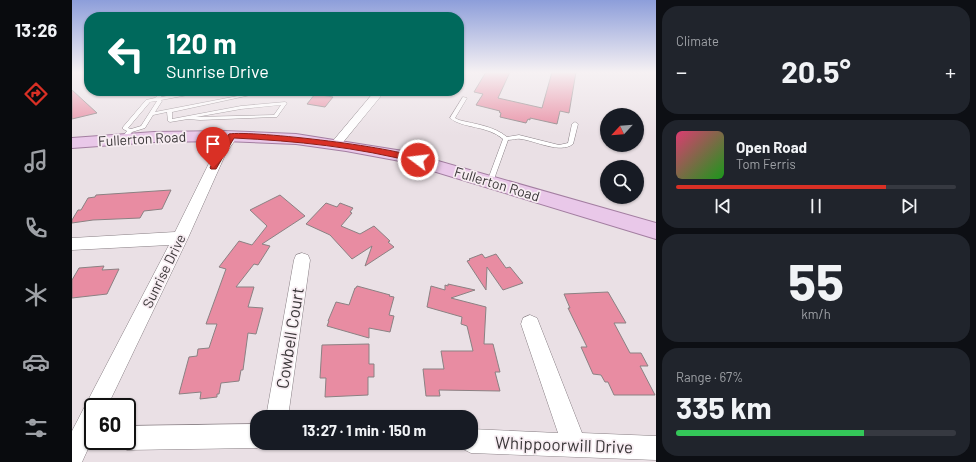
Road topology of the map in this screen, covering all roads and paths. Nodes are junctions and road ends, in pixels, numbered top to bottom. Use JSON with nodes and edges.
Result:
{"nodes":[{"id":1,"x":160,"y":96,"type":"edge"},
{"id":2,"x":175,"y":96,"type":"edge"},
{"id":3,"x":237,"y":96,"type":"edge"},
{"id":4,"x":258,"y":96,"type":"edge"},
{"id":5,"x":376,"y":96,"type":"edge"},
{"id":6,"x":465,"y":98,"type":"dead end"},
{"id":7,"x":157,"y":99,"type":"junction"},
{"id":8,"x":261,"y":104,"type":"junction"},
{"id":9,"x":169,"y":110,"type":"junction"},
{"id":10,"x":152,"y":114,"type":"junction"},
{"id":11,"x":187,"y":117,"type":"junction"},
{"id":12,"x":575,"y":124,"type":"dead end"},
{"id":13,"x":126,"y":135,"type":"junction"},
{"id":14,"x":232,"y":136,"type":"junction"},
{"id":15,"x":506,"y":138,"type":"junction"},
{"id":16,"x":72,"y":143,"type":"edge"},
{"id":17,"x":336,"y":144,"type":"junction"},
{"id":18,"x":490,"y":182,"type":"junction"},
{"id":19,"x":656,"y":231,"type":"edge"},
{"id":20,"x":180,"y":238,"type":"junction"},
{"id":21,"x":72,"y":244,"type":"edge"},
{"id":22,"x":302,"y":260,"type":"dead end"},
{"id":23,"x":530,"y":324,"type":"dead end"},
{"id":24,"x":100,"y":398,"type":"edge"},
{"id":25,"x":278,"y":410,"type":"edge"},
{"id":26,"x":250,"y":436,"type":"edge"},
{"id":27,"x":136,"y":438,"type":"edge"},
{"id":28,"x":478,"y":441,"type":"edge"},
{"id":29,"x":574,"y":444,"type":"junction"},
{"id":30,"x":656,"y":448,"type":"edge"}],
"edges":[{"from":1,"to":7,"type":"lane"},
{"from":2,"to":7,"type":"lane"},
{"from":3,"to":9,"type":"lane"},
{"from":4,"to":8,"type":"lane"},
{"from":5,"to":17,"type":"street"},
{"from":6,"to":15,"type":"lane"},
{"from":7,"to":10,"type":"lane"},
{"from":7,"to":13,"type":"lane"},
{"from":8,"to":11,"type":"lane"},
{"from":8,"to":11,"type":"lane"},
{"from":9,"to":10,"type":"lane"},
{"from":9,"to":11,"type":"lane"},
{"from":10,"to":13,"type":"lane"},
{"from":12,"to":15,"type":"lane"},
{"from":13,"to":14,"type":"main road","name":"Fullerton Road"},
{"from":13,"to":16,"type":"main road","name":"Fullerton Road"},
{"from":14,"to":17,"type":"main road","name":"Fullerton Road"},
{"from":14,"to":20,"type":"street","name":"Sunrise Drive"},
{"from":15,"to":18,"type":"lane"},
{"from":17,"to":18,"type":"main road","name":"Fullerton Road"},
{"from":18,"to":19,"type":"main road","name":"Fullerton Road"},
{"from":20,"to":21,"type":"street"},
{"from":20,"to":24,"type":"street","name":"Sunrise Drive"},
{"from":22,"to":25,"type":"street","name":"Cowbell Court"},
{"from":23,"to":29,"type":"street"},
{"from":26,"to":27,"type":"street"},
{"from":28,"to":29,"type":"street","name":"Whippoorwill Drive"},
{"from":29,"to":30,"type":"street","name":"Whippoorwill Drive"}]}
